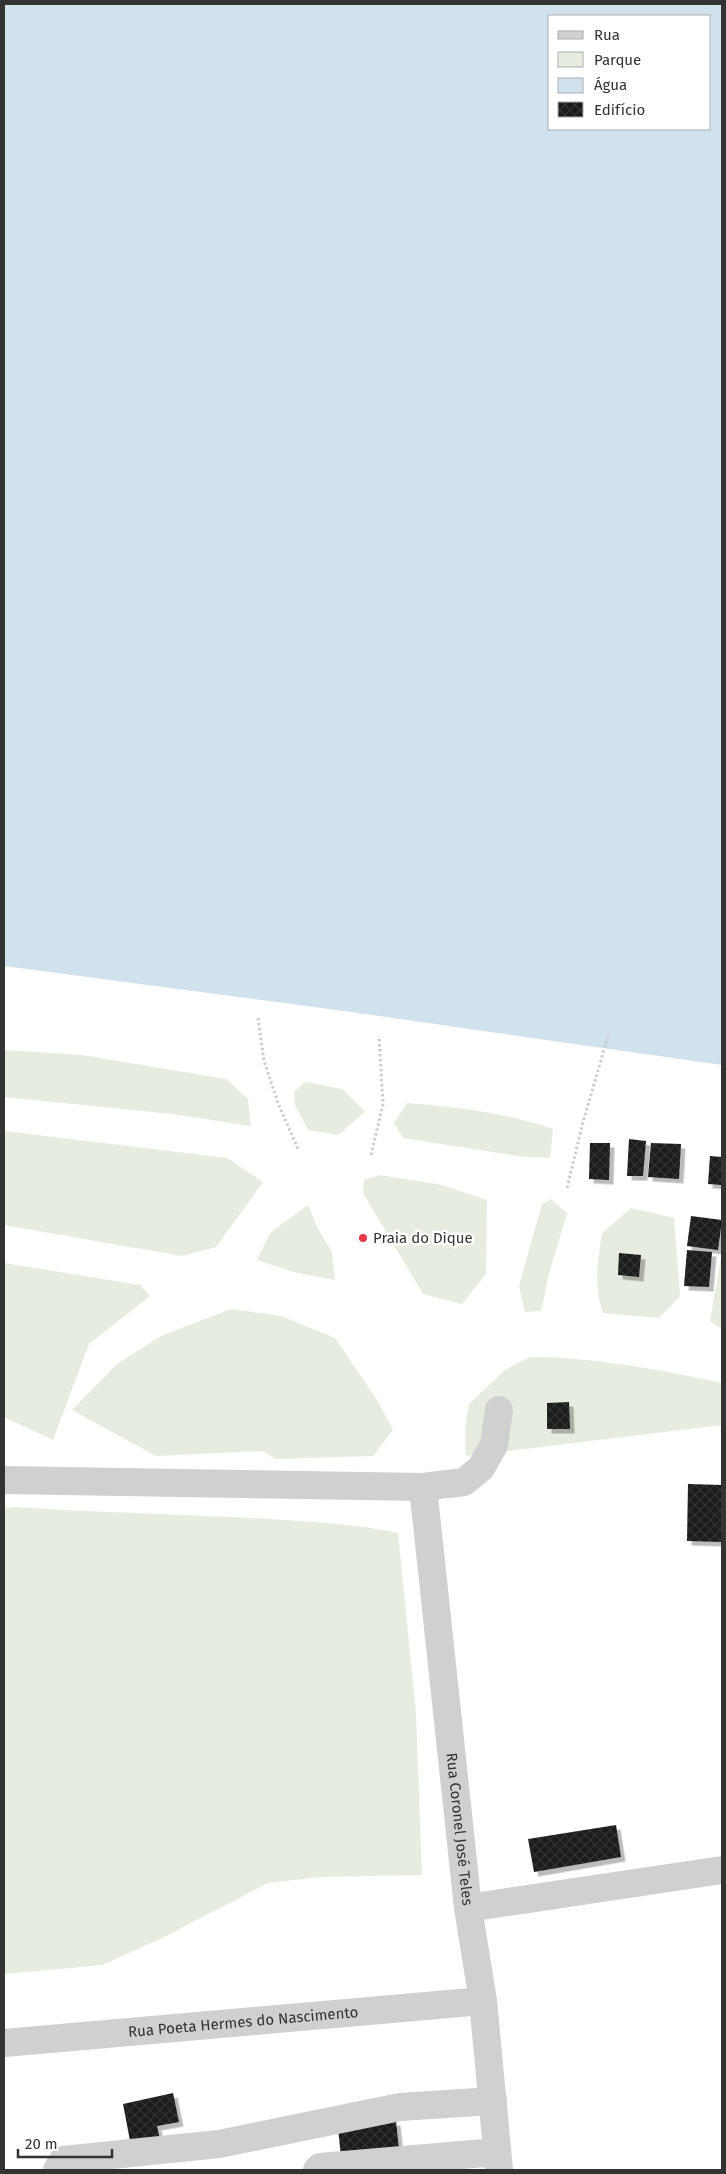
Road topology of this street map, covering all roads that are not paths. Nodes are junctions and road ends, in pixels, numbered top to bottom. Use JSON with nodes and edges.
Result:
{"nodes":[{"id":1,"x":499,"y":1410,"type":"dead end"},
{"id":2,"x":4,"y":1480,"type":"edge"},
{"id":3,"x":423,"y":1487,"type":"junction"},
{"id":4,"x":722,"y":1870,"type":"edge"},
{"id":5,"x":468,"y":1908,"type":"junction"},
{"id":6,"x":483,"y":2000,"type":"junction"},
{"id":7,"x":4,"y":2043,"type":"edge"},
{"id":8,"x":493,"y":2101,"type":"junction"},
{"id":9,"x":498,"y":2161,"type":"edge"},
{"id":10,"x":57,"y":2170,"type":"edge"},
{"id":11,"x":317,"y":2170,"type":"edge"}],
"edges":[{"from":1,"to":3,"type":"street"},
{"from":2,"to":3,"type":"street"},
{"from":3,"to":5,"type":"street","name":"Rua Coronel José Teles"},
{"from":4,"to":5,"type":"street"},
{"from":5,"to":6,"type":"street","name":"Rua Coronel José Teles"},
{"from":6,"to":7,"type":"street","name":"Rua Poeta Hermes do Nascimento"},
{"from":6,"to":8,"type":"street","name":"Rua Coronel José Teles"},
{"from":8,"to":9,"type":"street","name":"Rua Coronel José Teles"},
{"from":8,"to":10,"type":"street"},
{"from":9,"to":11,"type":"street"}]}
